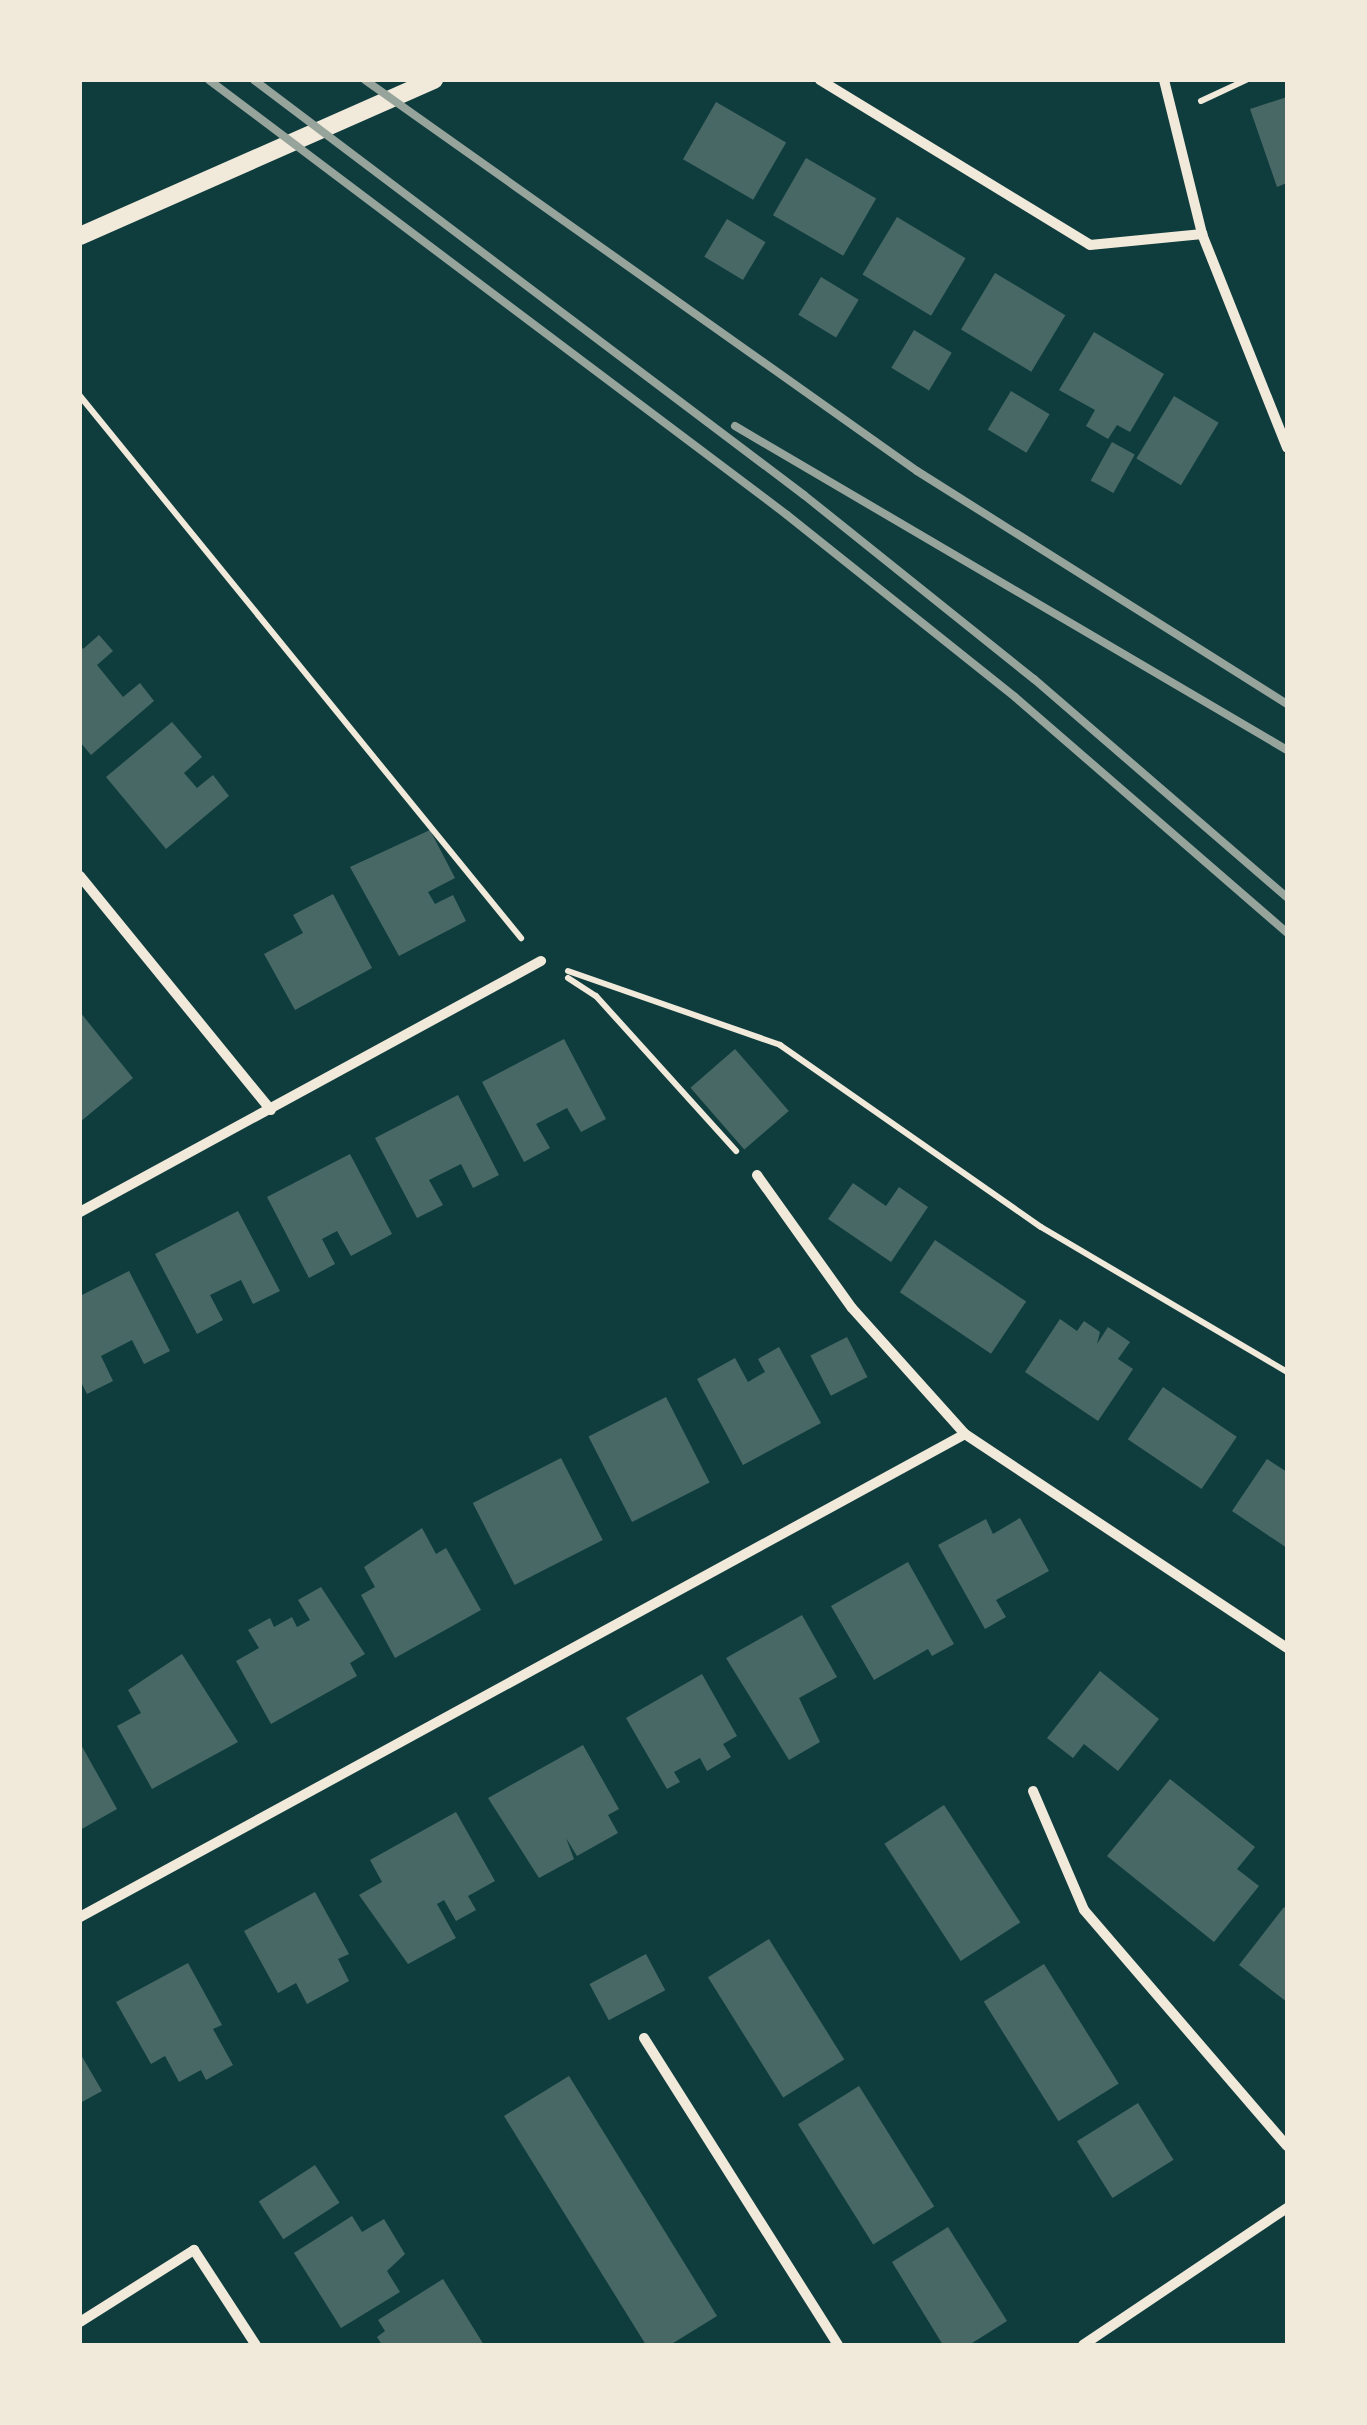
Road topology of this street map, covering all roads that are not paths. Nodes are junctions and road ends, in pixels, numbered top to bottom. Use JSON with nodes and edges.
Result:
{"nodes":[{"id":1,"x":434,"y":80,"type":"edge"},
{"id":2,"x":820,"y":80,"type":"edge"},
{"id":3,"x":1164,"y":80,"type":"edge"},
{"id":4,"x":1202,"y":234,"type":"junction"},
{"id":5,"x":80,"y":236,"type":"edge"},
{"id":6,"x":1287,"y":448,"type":"edge"},
{"id":7,"x":80,"y":876,"type":"edge"},
{"id":8,"x":541,"y":961,"type":"road end"},
{"id":9,"x":272,"y":1110,"type":"junction"},
{"id":10,"x":757,"y":1175,"type":"road end"},
{"id":11,"x":80,"y":1212,"type":"edge"},
{"id":12,"x":964,"y":1434,"type":"junction"},
{"id":13,"x":1287,"y":1648,"type":"edge"},
{"id":14,"x":1033,"y":1791,"type":"dead end"},
{"id":15,"x":80,"y":1917,"type":"edge"},
{"id":16,"x":644,"y":2038,"type":"dead end"},
{"id":17,"x":1287,"y":2146,"type":"edge"},
{"id":18,"x":1287,"y":2208,"type":"edge"},
{"id":19,"x":80,"y":2322,"type":"edge"},
{"id":20,"x":256,"y":2345,"type":"edge"},
{"id":21,"x":838,"y":2345,"type":"edge"},
{"id":22,"x":1083,"y":2345,"type":"edge"}],
"edges":[{"from":1,"to":5,"type":"street"},
{"from":2,"to":4,"type":"street"},
{"from":3,"to":4,"type":"street"},
{"from":4,"to":6,"type":"street"},
{"from":7,"to":9,"type":"street"},
{"from":8,"to":9,"type":"street"},
{"from":9,"to":11,"type":"street"},
{"from":10,"to":12,"type":"street"},
{"from":12,"to":13,"type":"street"},
{"from":12,"to":15,"type":"street"},
{"from":14,"to":17,"type":"street"},
{"from":16,"to":21,"type":"street"},
{"from":18,"to":22,"type":"street"},
{"from":19,"to":20,"type":"street"}]}
